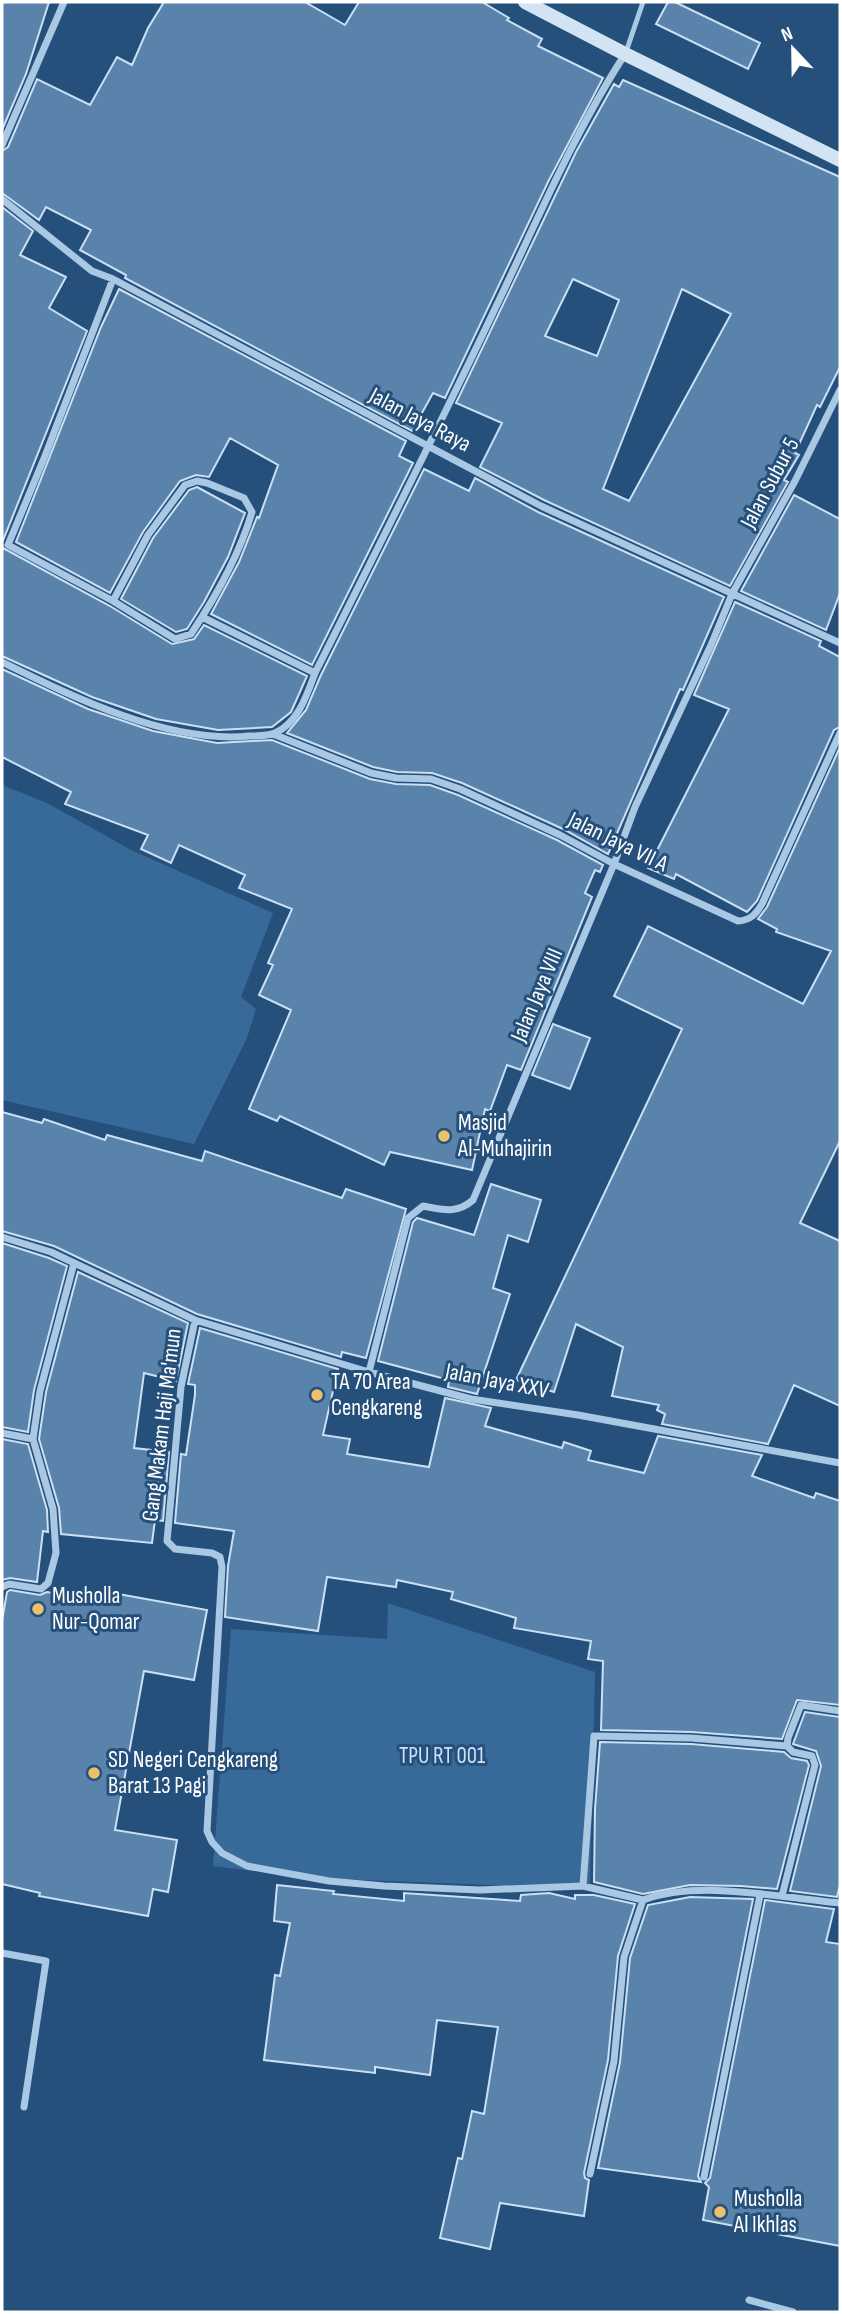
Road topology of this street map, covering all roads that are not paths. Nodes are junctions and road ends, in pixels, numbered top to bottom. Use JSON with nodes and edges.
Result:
{"nodes":[{"id":1,"x":65,"y":2,"type":"edge"},
{"id":2,"x":524,"y":2,"type":"edge"},
{"id":3,"x":643,"y":2,"type":"edge"},
{"id":4,"x":625,"y":54,"type":"junction"},
{"id":5,"x":2,"y":145,"type":"edge"},
{"id":6,"x":840,"y":160,"type":"edge"},
{"id":7,"x":2,"y":199,"type":"edge"},
{"id":8,"x":113,"y":279,"type":"junction"},
{"id":9,"x":840,"y":390,"type":"edge"},
{"id":10,"x":429,"y":447,"type":"junction"},
{"id":11,"x":5,"y":544,"type":"edge"},
{"id":12,"x":732,"y":594,"type":"junction"},
{"id":13,"x":113,"y":601,"type":"junction"},
{"id":14,"x":202,"y":617,"type":"junction"},
{"id":15,"x":840,"y":643,"type":"edge"},
{"id":16,"x":2,"y":662,"type":"edge"},
{"id":17,"x":315,"y":673,"type":"junction"},
{"id":18,"x":840,"y":733,"type":"edge"},
{"id":19,"x":274,"y":734,"type":"junction"},
{"id":20,"x":614,"y":864,"type":"junction"},
{"id":21,"x":2,"y":1237,"type":"edge"},
{"id":22,"x":74,"y":1263,"type":"junction"},
{"id":23,"x":195,"y":1320,"type":"junction"},
{"id":24,"x":369,"y":1372,"type":"junction"},
{"id":25,"x":2,"y":1433,"type":"edge"},
{"id":26,"x":33,"y":1439,"type":"junction"},
{"id":27,"x":840,"y":1463,"type":"edge"},
{"id":28,"x":2,"y":1587,"type":"edge"},
{"id":29,"x":840,"y":1711,"type":"edge"},
{"id":30,"x":787,"y":1746,"type":"junction"},
{"id":31,"x":583,"y":1886,"type":"junction"},
{"id":32,"x":760,"y":1895,"type":"junction"},
{"id":33,"x":782,"y":1896,"type":"junction"},
{"id":34,"x":643,"y":1900,"type":"junction"},
{"id":35,"x":840,"y":1903,"type":"edge"},
{"id":36,"x":2,"y":1953,"type":"edge"},
{"id":37,"x":24,"y":2107,"type":"dead end"},
{"id":38,"x":590,"y":2174,"type":"dead end"},
{"id":39,"x":704,"y":2176,"type":"dead end"},
{"id":40,"x":749,"y":2300,"type":"dead end"},
{"id":41,"x":793,"y":2312,"type":"edge"}],
"edges":[{"from":1,"to":5,"type":"street"},
{"from":2,"to":4,"type":"main road"},
{"from":3,"to":4,"type":"lane"},
{"from":4,"to":6,"type":"main road"},
{"from":4,"to":10,"type":"street"},
{"from":7,"to":8,"type":"street","name":"Jalan Jaya Raya"},
{"from":8,"to":10,"type":"street","name":"Jalan Jaya Raya"},
{"from":8,"to":11,"type":"street"},
{"from":9,"to":12,"type":"street","name":"Jalan Subur 5"},
{"from":10,"to":12,"type":"street","name":"Jalan Jaya Raya"},
{"from":10,"to":17,"type":"street"},
{"from":11,"to":13,"type":"street"},
{"from":12,"to":15,"type":"street","name":"Jalan Jaya Raya"},
{"from":12,"to":20,"type":"street","name":"Jalan Jaya VIII"},
{"from":13,"to":14,"type":"street"},
{"from":13,"to":14,"type":"street"},
{"from":14,"to":17,"type":"street"},
{"from":16,"to":19,"type":"street"},
{"from":17,"to":19,"type":"street"},
{"from":18,"to":20,"type":"street","name":"Jalan Jaya VII A"},
{"from":19,"to":20,"type":"street","name":"Jalan Jaya VII A"},
{"from":20,"to":24,"type":"street","name":"Jalan Jaya VIII"},
{"from":21,"to":22,"type":"street","name":"Jalan Jaya XXV"},
{"from":22,"to":23,"type":"street","name":"Jalan Jaya XXV"},
{"from":22,"to":26,"type":"street"},
{"from":23,"to":24,"type":"street","name":"Jalan Jaya XXV"},
{"from":23,"to":31,"type":"street","name":"Gang Makam Haji Ma'mun"},
{"from":24,"to":27,"type":"street","name":"Jalan Jaya XXV"},
{"from":25,"to":26,"type":"street"},
{"from":26,"to":28,"type":"street"},
{"from":29,"to":30,"type":"street"},
{"from":30,"to":31,"type":"street"},
{"from":30,"to":33,"type":"street"},
{"from":31,"to":34,"type":"street"},
{"from":32,"to":33,"type":"street"},
{"from":32,"to":34,"type":"street"},
{"from":32,"to":39,"type":"street"},
{"from":33,"to":35,"type":"street"},
{"from":34,"to":38,"type":"street"},
{"from":36,"to":37,"type":"street"},
{"from":40,"to":41,"type":"street"}]}
